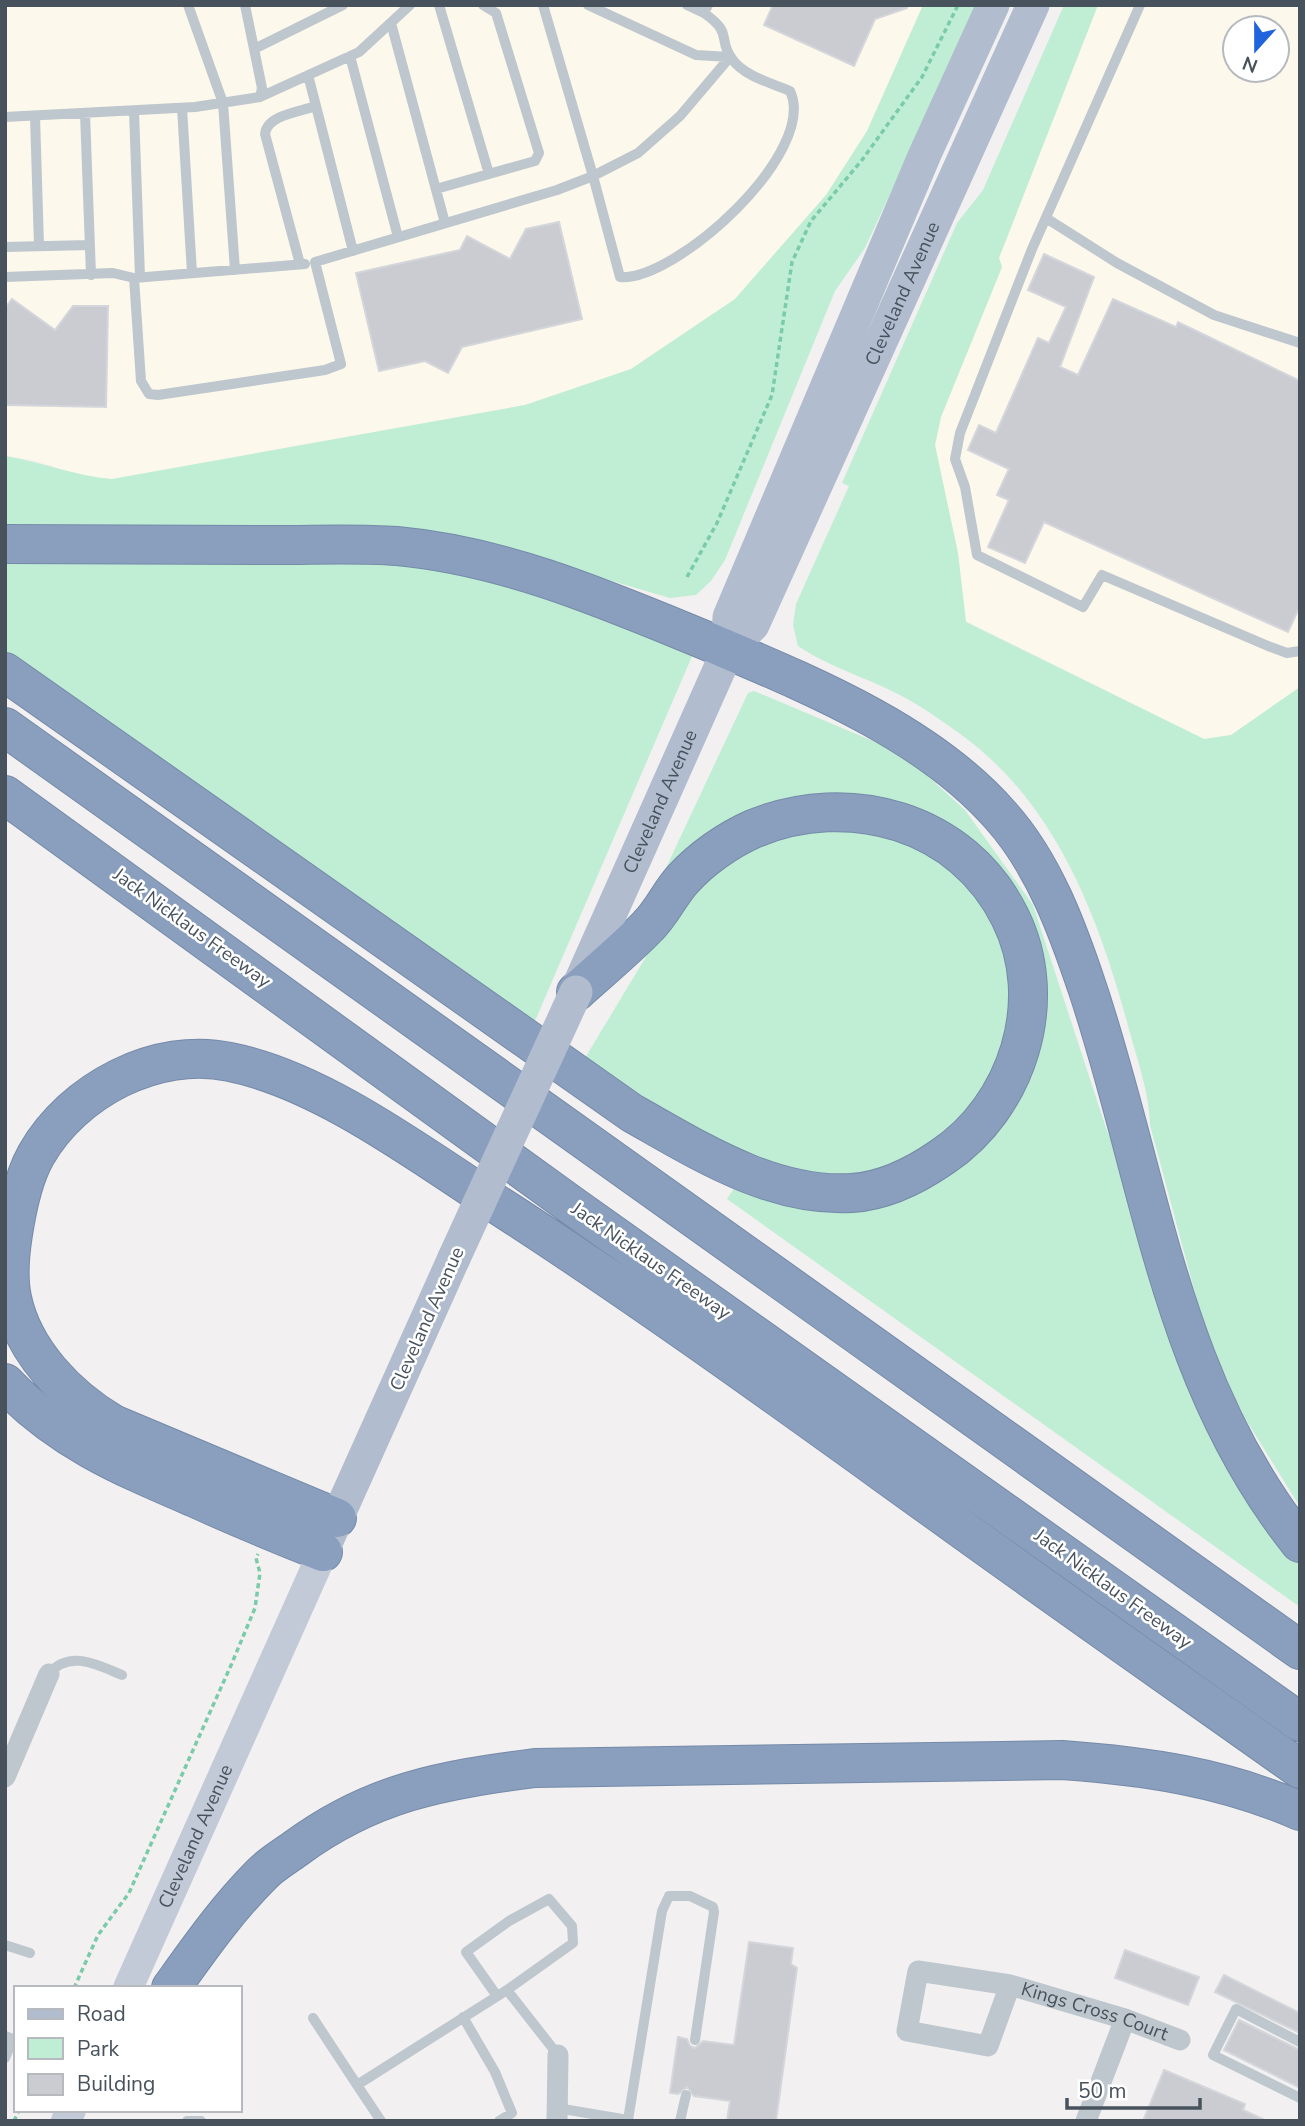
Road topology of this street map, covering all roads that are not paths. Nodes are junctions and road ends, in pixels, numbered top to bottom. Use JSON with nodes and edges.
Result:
{"nodes":[{"id":1,"x":188,"y":5,"type":"edge"},
{"id":2,"x":245,"y":5,"type":"edge"},
{"id":3,"x":343,"y":5,"type":"edge"},
{"id":4,"x":410,"y":5,"type":"edge"},
{"id":5,"x":439,"y":5,"type":"edge"},
{"id":6,"x":483,"y":5,"type":"edge"},
{"id":7,"x":543,"y":5,"type":"edge"},
{"id":8,"x":589,"y":5,"type":"edge"},
{"id":9,"x":687,"y":5,"type":"edge"},
{"id":10,"x":993,"y":5,"type":"edge"},
{"id":11,"x":1033,"y":5,"type":"edge"},
{"id":12,"x":1140,"y":5,"type":"edge"},
{"id":13,"x":706,"y":9,"type":"edge"},
{"id":14,"x":391,"y":23,"type":"junction"},
{"id":15,"x":254,"y":50,"type":"junction"},
{"id":16,"x":350,"y":56,"type":"junction"},
{"id":17,"x":730,"y":57,"type":"junction"},
{"id":18,"x":308,"y":75,"type":"junction"},
{"id":19,"x":260,"y":97,"type":"junction"},
{"id":20,"x":223,"y":103,"type":"junction"},
{"id":21,"x":316,"y":106,"type":"junction"},
{"id":22,"x":182,"y":108,"type":"junction"},
{"id":23,"x":134,"y":111,"type":"junction"},
{"id":24,"x":85,"y":113,"type":"junction"},
{"id":25,"x":35,"y":116,"type":"junction"},
{"id":26,"x":5,"y":117,"type":"edge"},
{"id":27,"x":489,"y":174,"type":"junction"},
{"id":28,"x":593,"y":176,"type":"junction"},
{"id":29,"x":436,"y":189,"type":"junction"},
{"id":30,"x":1046,"y":218,"type":"junction"},
{"id":31,"x":445,"y":223,"type":"junction"},
{"id":32,"x":398,"y":237,"type":"junction"},
{"id":33,"x":90,"y":245,"type":"junction"},
{"id":34,"x":5,"y":247,"type":"edge"},
{"id":35,"x":39,"y":247,"type":"junction"},
{"id":36,"x":353,"y":251,"type":"junction"},
{"id":37,"x":315,"y":262,"type":"junction"},
{"id":38,"x":300,"y":264,"type":"junction"},
{"id":39,"x":235,"y":270,"type":"junction"},
{"id":40,"x":191,"y":273,"type":"junction"},
{"id":41,"x":91,"y":275,"type":"junction"},
{"id":42,"x":5,"y":277,"type":"edge"},
{"id":43,"x":137,"y":277,"type":"junction"},
{"id":44,"x":1300,"y":343,"type":"edge"},
{"id":45,"x":5,"y":544,"type":"edge"},
{"id":46,"x":728,"y":650,"type":"junction"},
{"id":47,"x":1300,"y":651,"type":"edge"},
{"id":48,"x":5,"y":672,"type":"edge"},
{"id":49,"x":5,"y":727,"type":"edge"},
{"id":50,"x":5,"y":794,"type":"edge"},
{"id":51,"x":576,"y":992,"type":"junction"},
{"id":52,"x":5,"y":1383,"type":"edge"},
{"id":53,"x":330,"y":1535,"type":"junction"},
{"id":54,"x":1300,"y":1543,"type":"edge"},
{"id":55,"x":1300,"y":1650,"type":"edge"},
{"id":56,"x":50,"y":1674,"type":"joint"},
{"id":57,"x":122,"y":1675,"type":"dead end"},
{"id":58,"x":1300,"y":1722,"type":"edge"},
{"id":59,"x":7,"y":1765,"type":"edge"},
{"id":60,"x":1300,"y":1769,"type":"edge"},
{"id":61,"x":1300,"y":1811,"type":"edge"},
{"id":62,"x":5,"y":1944,"type":"edge"},
{"id":63,"x":30,"y":1953,"type":"dead end"},
{"id":64,"x":1010,"y":1985,"type":"junction"},
{"id":65,"x":129,"y":1986,"type":"edge"},
{"id":66,"x":172,"y":1986,"type":"edge"},
{"id":67,"x":502,"y":1993,"type":"junction"},
{"id":68,"x":463,"y":2017,"type":"junction"},
{"id":69,"x":313,"y":2018,"type":"dead end"},
{"id":70,"x":1125,"y":2019,"type":"junction"},
{"id":71,"x":5,"y":2036,"type":"edge"},
{"id":72,"x":695,"y":2040,"type":"dead end"},
{"id":73,"x":1180,"y":2040,"type":"dead end"},
{"id":74,"x":1300,"y":2042,"type":"edge"},
{"id":75,"x":558,"y":2055,"type":"joint"},
{"id":76,"x":5,"y":2058,"type":"edge"},
{"id":77,"x":357,"y":2085,"type":"junction"},
{"id":78,"x":686,"y":2095,"type":"dead end"},
{"id":79,"x":1300,"y":2098,"type":"edge"},
{"id":80,"x":557,"y":2114,"type":"edge"},
{"id":81,"x":630,"y":2120,"type":"edge"},
{"id":82,"x":187,"y":2121,"type":"edge"},
{"id":83,"x":201,"y":2121,"type":"edge"},
{"id":84,"x":381,"y":2121,"type":"edge"},
{"id":85,"x":499,"y":2121,"type":"edge"},
{"id":86,"x":680,"y":2121,"type":"edge"},
{"id":87,"x":1086,"y":2121,"type":"edge"}],
"edges":[{"from":1,"to":20,"type":"lane"},
{"from":2,"to":15,"type":"lane"},
{"from":3,"to":15,"type":"lane"},
{"from":4,"to":14,"type":"lane"},
{"from":5,"to":27,"type":"lane"},
{"from":6,"to":27,"type":"lane"},
{"from":7,"to":28,"type":"lane"},
{"from":8,"to":17,"type":"lane"},
{"from":9,"to":13,"type":"lane"},
{"from":10,"to":46,"type":"main road","name":"Cleveland Avenue"},
{"from":11,"to":46,"type":"main road","name":"Cleveland Avenue"},
{"from":12,"to":30,"type":"lane"},
{"from":13,"to":17,"type":"lane"},
{"from":14,"to":16,"type":"lane"},
{"from":14,"to":29,"type":"lane"},
{"from":15,"to":19,"type":"lane"},
{"from":16,"to":18,"type":"lane"},
{"from":16,"to":32,"type":"lane"},
{"from":17,"to":28,"type":"lane"},
{"from":17,"to":28,"type":"lane"},
{"from":18,"to":19,"type":"lane"},
{"from":18,"to":21,"type":"lane"},
{"from":19,"to":20,"type":"lane"},
{"from":20,"to":22,"type":"lane"},
{"from":20,"to":39,"type":"lane"},
{"from":21,"to":36,"type":"lane"},
{"from":21,"to":38,"type":"lane"},
{"from":22,"to":23,"type":"lane"},
{"from":22,"to":40,"type":"lane"},
{"from":23,"to":24,"type":"lane"},
{"from":23,"to":43,"type":"lane"},
{"from":24,"to":25,"type":"lane"},
{"from":24,"to":33,"type":"lane"},
{"from":25,"to":26,"type":"lane"},
{"from":25,"to":35,"type":"lane"},
{"from":27,"to":29,"type":"lane"},
{"from":28,"to":31,"type":"lane"},
{"from":29,"to":31,"type":"lane"},
{"from":30,"to":44,"type":"lane"},
{"from":30,"to":47,"type":"lane"},
{"from":31,"to":32,"type":"lane"},
{"from":32,"to":36,"type":"lane"},
{"from":33,"to":35,"type":"lane"},
{"from":33,"to":41,"type":"lane"},
{"from":34,"to":35,"type":"lane"},
{"from":36,"to":37,"type":"lane"},
{"from":37,"to":38,"type":"lane"},
{"from":37,"to":43,"type":"lane"},
{"from":38,"to":39,"type":"lane"},
{"from":39,"to":40,"type":"lane"},
{"from":40,"to":43,"type":"lane"},
{"from":41,"to":42,"type":"lane"},
{"from":41,"to":43,"type":"lane"},
{"from":45,"to":46,"type":"highway"},
{"from":46,"to":51,"type":"main road","name":"Cleveland Avenue"},
{"from":46,"to":54,"type":"highway"},
{"from":48,"to":51,"type":"highway"},
{"from":49,"to":55,"type":"highway"},
{"from":50,"to":58,"type":"highway","name":"Jack Nicklaus Freeway"},
{"from":51,"to":53,"type":"main road","name":"Cleveland Avenue","bridge":true},
{"from":52,"to":53,"type":"highway"},
{"from":53,"to":60,"type":"highway"},
{"from":53,"to":65,"type":"main road","name":"Cleveland Avenue"},
{"from":56,"to":57,"type":"lane"},
{"from":56,"to":59,"type":"street"},
{"from":61,"to":66,"type":"highway"},
{"from":62,"to":63,"type":"lane"},
{"from":64,"to":64,"type":"street","name":"Kings Cross Court"},
{"from":64,"to":70,"type":"street","name":"Kings Cross Court"},
{"from":67,"to":67,"type":"lane"},
{"from":67,"to":68,"type":"lane"},
{"from":67,"to":75,"type":"lane"},
{"from":68,"to":77,"type":"lane"},
{"from":68,"to":85,"type":"lane"},
{"from":69,"to":77,"type":"lane"},
{"from":70,"to":73,"type":"street","name":"Kings Cross Court"},
{"from":70,"to":87,"type":"street"},
{"from":71,"to":76,"type":"lane"},
{"from":72,"to":81,"type":"lane"},
{"from":74,"to":79,"type":"lane"},
{"from":75,"to":80,"type":"street"},
{"from":77,"to":84,"type":"lane"},
{"from":78,"to":86,"type":"lane"},
{"from":80,"to":81,"type":"lane"},
{"from":82,"to":83,"type":"lane"}]}
